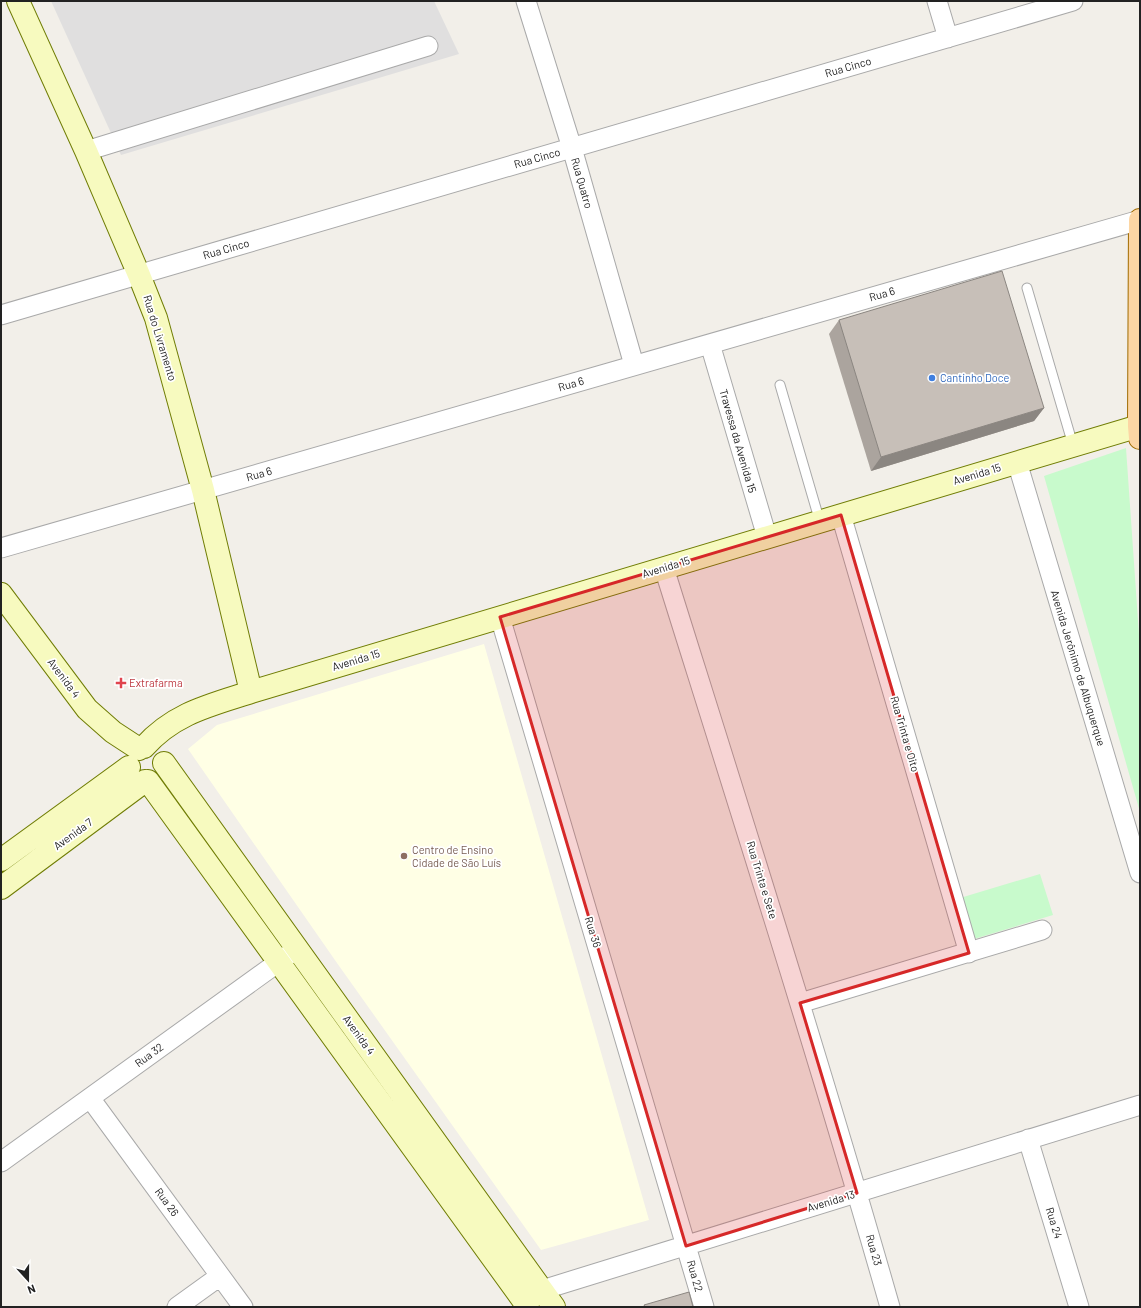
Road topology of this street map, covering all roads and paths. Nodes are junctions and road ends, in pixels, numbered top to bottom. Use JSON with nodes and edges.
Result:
{"nodes":[{"id":1,"x":18,"y":1,"type":"edge"},
{"id":2,"x":526,"y":1,"type":"edge"},
{"id":3,"x":937,"y":1,"type":"edge"},
{"id":4,"x":1074,"y":1,"type":"edge"},
{"id":5,"x":948,"y":38,"type":"junction"},
{"id":6,"x":428,"y":46,"type":"dead end"},
{"id":7,"x":572,"y":148,"type":"junction"},
{"id":8,"x":86,"y":151,"type":"junction"},
{"id":9,"x":1140,"y":220,"type":"edge"},
{"id":10,"x":139,"y":275,"type":"junction"},
{"id":11,"x":1027,"y":288,"type":"dead end"},
{"id":12,"x":1,"y":315,"type":"edge"},
{"id":13,"x":710,"y":344,"type":"junction"},
{"id":14,"x":634,"y":365,"type":"junction"},
{"id":15,"x":780,"y":385,"type":"dead end"},
{"id":16,"x":1139,"y":432,"type":"edge"},
{"id":17,"x":1073,"y":446,"type":"junction"},
{"id":18,"x":1017,"y":462,"type":"junction"},
{"id":19,"x":202,"y":490,"type":"junction"},
{"id":20,"x":841,"y":515,"type":"junction"},
{"id":21,"x":820,"y":522,"type":"junction"},
{"id":22,"x":767,"y":537,"type":"junction"},
{"id":23,"x":1,"y":548,"type":"edge"},
{"id":24,"x":664,"y":568,"type":"junction"},
{"id":25,"x":1,"y":594,"type":"edge"},
{"id":26,"x":500,"y":617,"type":"junction"},
{"id":27,"x":251,"y":692,"type":"junction"},
{"id":28,"x":148,"y":756,"type":"junction"},
{"id":29,"x":146,"y":781,"type":"junction"},
{"id":30,"x":1,"y":860,"type":"edge"},
{"id":31,"x":1140,"y":873,"type":"edge"},
{"id":32,"x":1,"y":888,"type":"edge"},
{"id":33,"x":1042,"y":930,"type":"dead end"},
{"id":34,"x":298,"y":949,"type":"junction"},
{"id":35,"x":968,"y":953,"type":"junction"},
{"id":36,"x":278,"y":962,"type":"junction"},
{"id":37,"x":800,"y":1003,"type":"junction"},
{"id":38,"x":90,"y":1098,"type":"junction"},
{"id":39,"x":1140,"y":1105,"type":"edge"},
{"id":40,"x":1028,"y":1139,"type":"junction"},
{"id":41,"x":1,"y":1162,"type":"edge"},
{"id":42,"x":857,"y":1192,"type":"junction"},
{"id":43,"x":686,"y":1246,"type":"junction"},
{"id":44,"x":220,"y":1276,"type":"junction"},
{"id":45,"x":548,"y":1298,"type":"edge"},
{"id":46,"x":526,"y":1304,"type":"edge"},
{"id":47,"x":177,"y":1307,"type":"edge"},
{"id":48,"x":243,"y":1307,"type":"edge"},
{"id":49,"x":704,"y":1307,"type":"edge"},
{"id":50,"x":890,"y":1307,"type":"edge"},
{"id":51,"x":1079,"y":1307,"type":"edge"}],
"edges":[{"from":1,"to":8,"type":"main road","name":"Rua do Livramento"},
{"from":2,"to":7,"type":"street","name":"Rua Quatro"},
{"from":3,"to":5,"type":"street"},
{"from":4,"to":5,"type":"street","name":"Rua Cinco"},
{"from":5,"to":7,"type":"street","name":"Rua Cinco"},
{"from":6,"to":8,"type":"street"},
{"from":7,"to":10,"type":"street","name":"Rua Cinco"},
{"from":7,"to":14,"type":"street","name":"Rua Quatro"},
{"from":8,"to":10,"type":"main road","name":"Rua do Livramento"},
{"from":9,"to":13,"type":"street","name":"Rua 6"},
{"from":9,"to":16,"type":"main road"},
{"from":10,"to":12,"type":"street","name":"Rua Cinco"},
{"from":10,"to":19,"type":"main road","name":"Rua do Livramento"},
{"from":11,"to":17,"type":"lane"},
{"from":13,"to":14,"type":"street","name":"Rua 6"},
{"from":13,"to":22,"type":"street","name":"Travessa da Avenida 15"},
{"from":14,"to":19,"type":"street","name":"Rua 6"},
{"from":15,"to":21,"type":"lane"},
{"from":16,"to":17,"type":"main road","name":"Avenida 15"},
{"from":17,"to":18,"type":"main road","name":"Avenida 15"},
{"from":18,"to":20,"type":"main road","name":"Avenida 15"},
{"from":18,"to":31,"type":"street","name":"Avenida Jerônimo de Albuquerque"},
{"from":19,"to":23,"type":"street","name":"Rua 6"},
{"from":19,"to":27,"type":"main road","name":"Rua do Livramento"},
{"from":20,"to":21,"type":"main road","name":"Avenida 15"},
{"from":20,"to":35,"type":"street","name":"Rua Trinta e Oito"},
{"from":21,"to":22,"type":"main road","name":"Avenida 15"},
{"from":22,"to":24,"type":"main road","name":"Avenida 15"},
{"from":24,"to":26,"type":"main road","name":"Avenida 15"},
{"from":24,"to":37,"type":"street","name":"Rua Trinta e Sete"},
{"from":25,"to":28,"type":"main road","name":"Avenida 4"},
{"from":26,"to":27,"type":"main road","name":"Avenida 15"},
{"from":26,"to":43,"type":"street","name":"Rua 36"},
{"from":27,"to":28,"type":"main road","name":"Avenida 15"},
{"from":28,"to":29,"type":"main road","name":"Avenida 7"},
{"from":28,"to":30,"type":"main road","name":"Avenida 7"},
{"from":28,"to":34,"type":"main road","name":"Avenida 4"},
{"from":29,"to":32,"type":"main road","name":"Avenida 7"},
{"from":29,"to":36,"type":"main road","name":"Avenida 4"},
{"from":33,"to":35,"type":"street"},
{"from":34,"to":36,"type":"street","name":"Rua 32"},
{"from":34,"to":45,"type":"main road","name":"Avenida 4"},
{"from":35,"to":37,"type":"street"},
{"from":36,"to":38,"type":"street","name":"Rua 32"},
{"from":36,"to":46,"type":"main road","name":"Avenida 4"},
{"from":37,"to":42,"type":"street","name":"Rua Trinta e Sete"},
{"from":38,"to":41,"type":"street","name":"Rua 32"},
{"from":38,"to":44,"type":"street","name":"Rua 26"},
{"from":39,"to":40,"type":"street","name":"Avenida 13"},
{"from":40,"to":42,"type":"street","name":"Avenida 13"},
{"from":40,"to":51,"type":"street","name":"Rua 24"},
{"from":42,"to":43,"type":"street","name":"Avenida 13"},
{"from":42,"to":50,"type":"street","name":"Rua 23"},
{"from":43,"to":45,"type":"street","name":"Avenida 13"},
{"from":43,"to":49,"type":"street","name":"Rua 22"},
{"from":44,"to":47,"type":"street"},
{"from":44,"to":48,"type":"street","name":"Rua 26"},
{"from":45,"to":46,"type":"street","name":"Avenida 13"}]}
